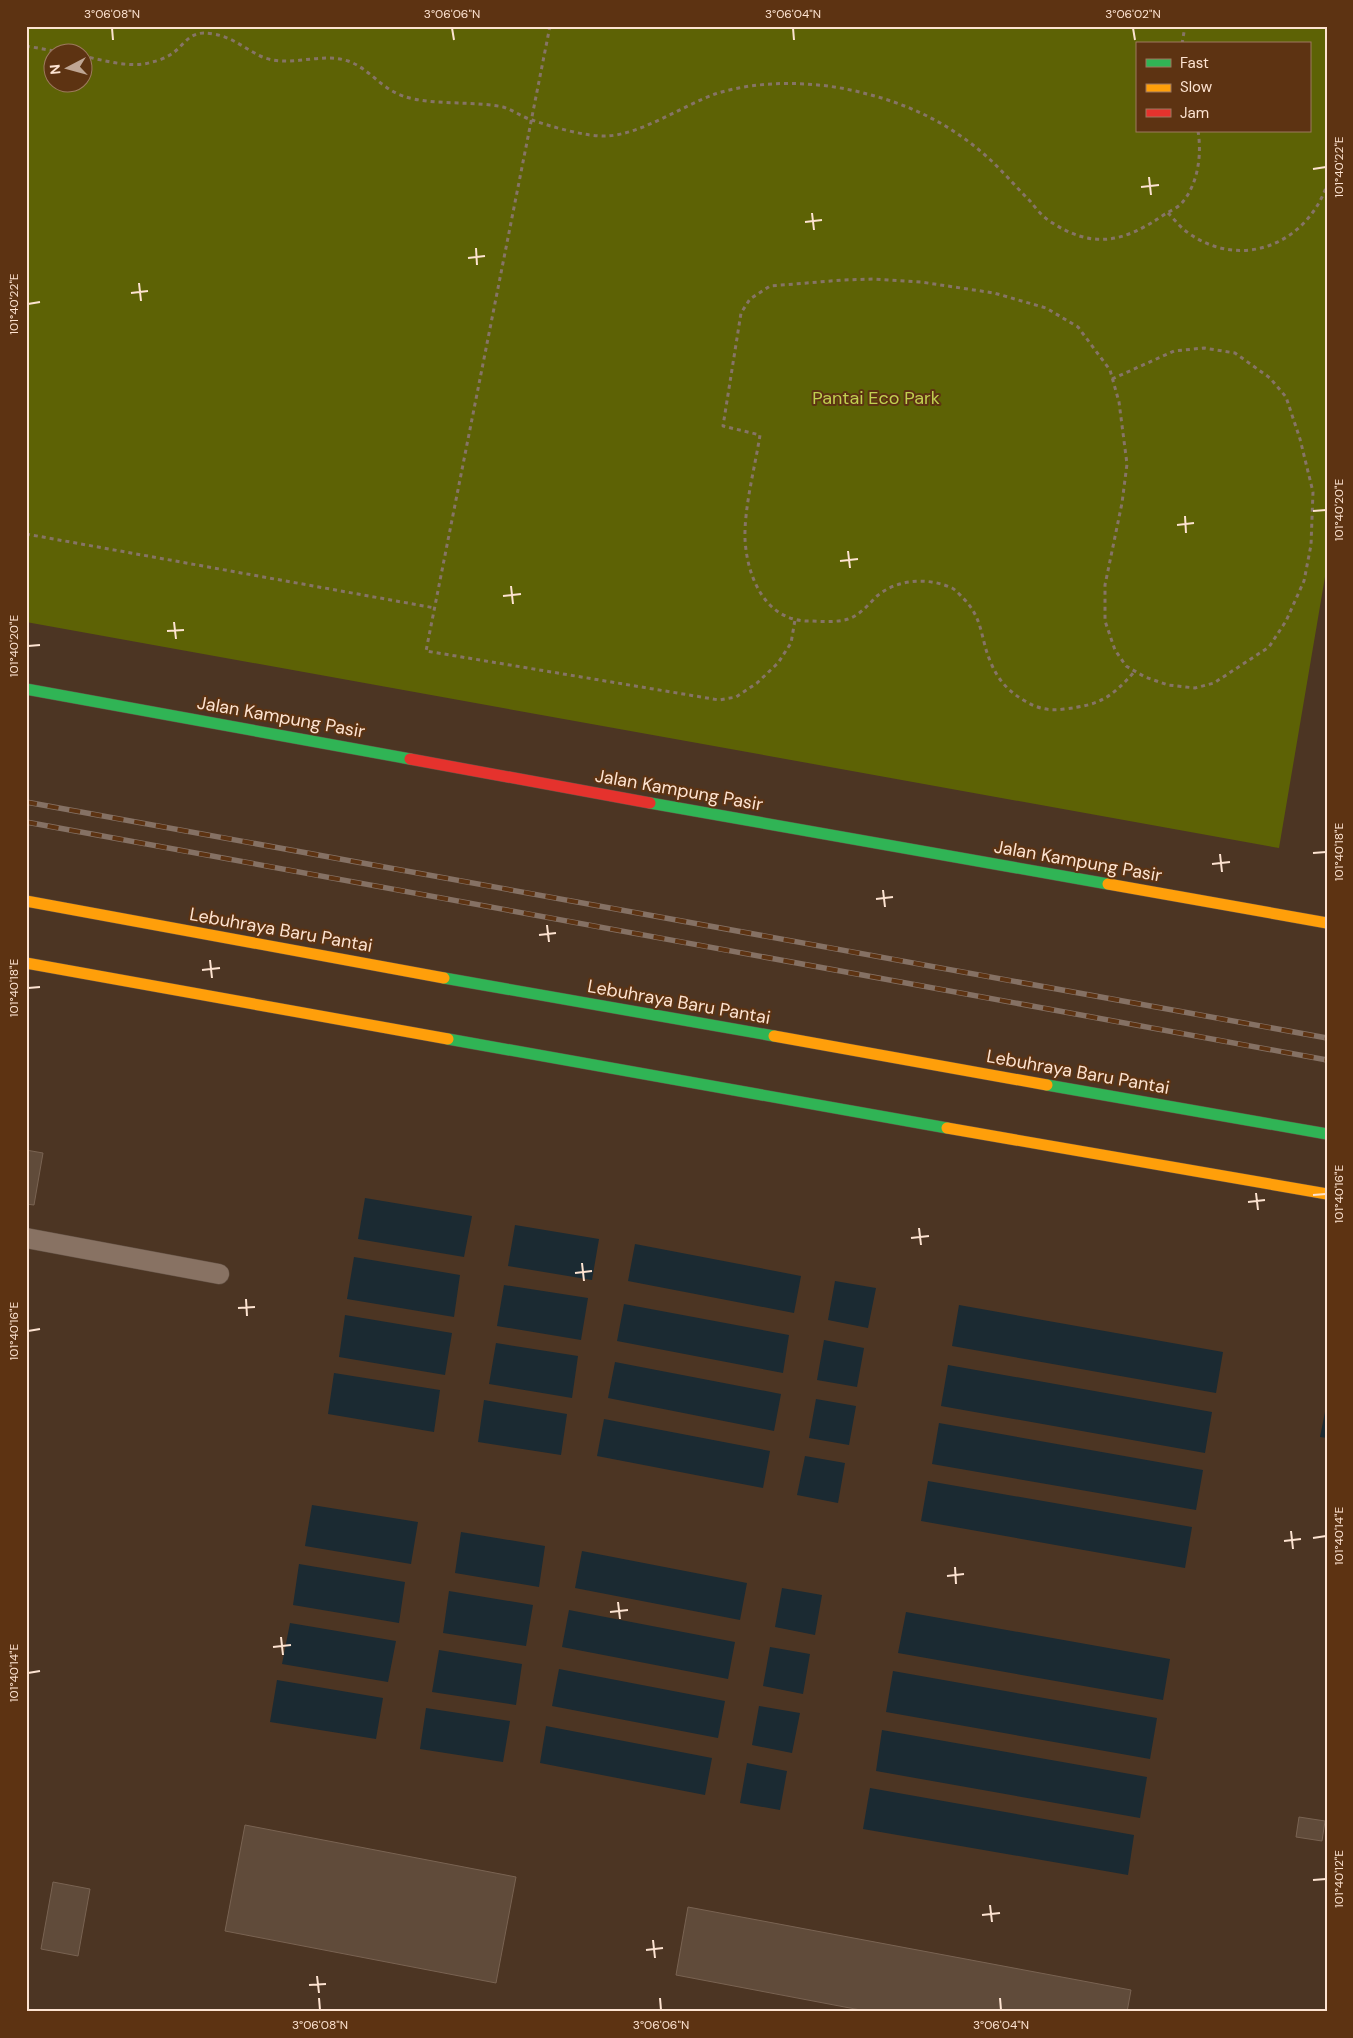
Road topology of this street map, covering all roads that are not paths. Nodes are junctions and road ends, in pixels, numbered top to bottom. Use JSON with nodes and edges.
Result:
{"nodes":[{"id":1,"x":26,"y":689,"type":"edge"},
{"id":2,"x":26,"y":901,"type":"edge"},
{"id":3,"x":1327,"y":923,"type":"edge"},
{"id":4,"x":26,"y":963,"type":"edge"},
{"id":5,"x":1327,"y":1134,"type":"edge"},
{"id":6,"x":1327,"y":1194,"type":"edge"},
{"id":7,"x":26,"y":1238,"type":"edge"},
{"id":8,"x":219,"y":1274,"type":"dead end"}],
"edges":[{"from":1,"to":3,"type":"main road","name":"Jalan Kampung Pasir"},
{"from":2,"to":5,"type":"main road","name":"Lebuhraya Baru Pantai"},
{"from":4,"to":6,"type":"main road"},
{"from":7,"to":8,"type":"lane"}]}
